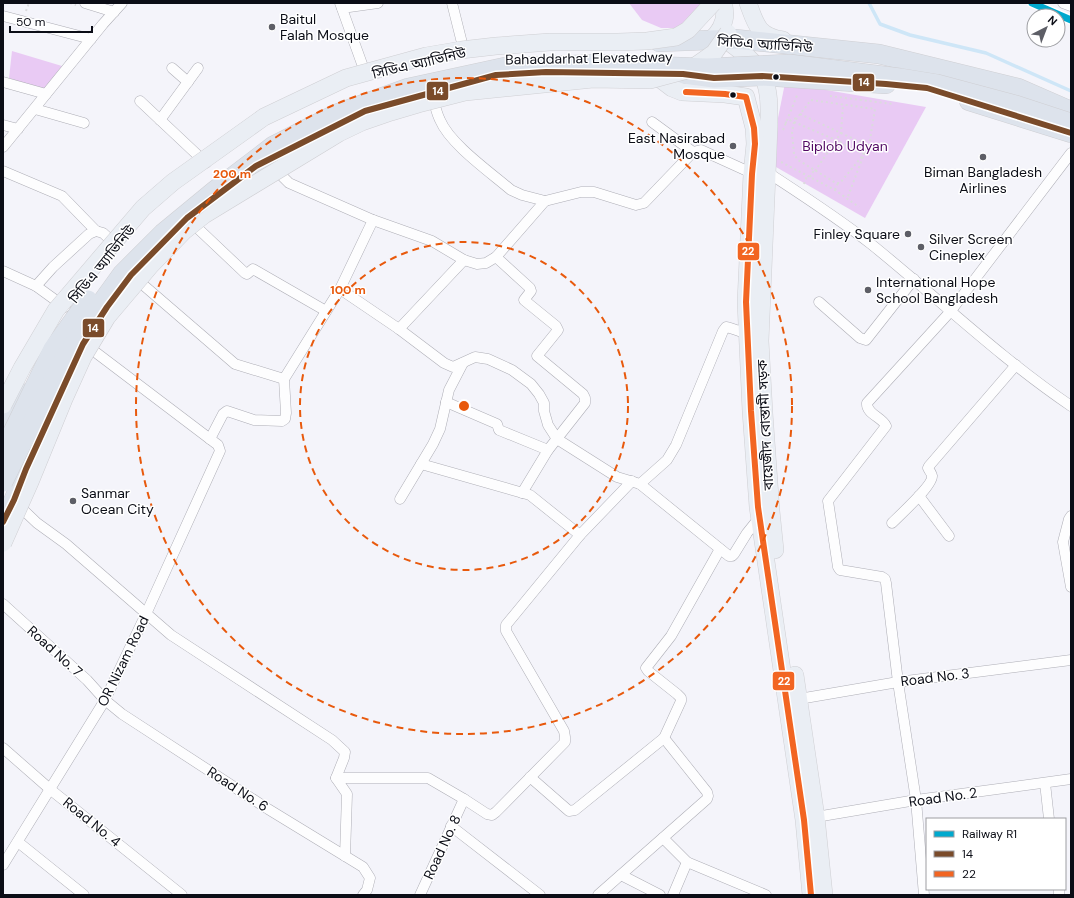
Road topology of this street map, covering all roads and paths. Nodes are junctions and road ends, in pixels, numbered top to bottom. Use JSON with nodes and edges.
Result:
{"nodes":[{"id":1,"x":85,"y":3,"type":"edge"},
{"id":2,"x":122,"y":3,"type":"edge"},
{"id":3,"x":378,"y":3,"type":"edge"},
{"id":4,"x":452,"y":3,"type":"edge"},
{"id":5,"x":713,"y":3,"type":"edge"},
{"id":6,"x":723,"y":3,"type":"edge"},
{"id":7,"x":737,"y":3,"type":"edge"},
{"id":8,"x":748,"y":3,"type":"edge"},
{"id":9,"x":1063,"y":3,"type":"edge"},
{"id":10,"x":341,"y":5,"type":"edge"},
{"id":11,"x":1071,"y":6,"type":"edge"},
{"id":12,"x":114,"y":12,"type":"junction"},
{"id":13,"x":3,"y":16,"type":"edge"},
{"id":14,"x":91,"y":40,"type":"junction"},
{"id":15,"x":718,"y":40,"type":"junction"},
{"id":16,"x":816,"y":47,"type":"junction"},
{"id":17,"x":464,"y":51,"type":"junction"},
{"id":18,"x":172,"y":68,"type":"dead end"},
{"id":19,"x":198,"y":68,"type":"dead end"},
{"id":20,"x":656,"y":75,"type":"junction"},
{"id":21,"x":366,"y":76,"type":"junction"},
{"id":22,"x":762,"y":76,"type":"junction"},
{"id":23,"x":785,"y":77,"type":"junction"},
{"id":24,"x":3,"y":82,"type":"edge"},
{"id":25,"x":188,"y":82,"type":"junction"},
{"id":26,"x":800,"y":90,"type":"dead end"},
{"id":27,"x":431,"y":92,"type":"junction"},
{"id":28,"x":46,"y":94,"type":"junction"},
{"id":29,"x":828,"y":96,"type":"dead end"},
{"id":30,"x":768,"y":99,"type":"junction"},
{"id":31,"x":843,"y":99,"type":"junction"},
{"id":32,"x":140,"y":101,"type":"dead end"},
{"id":33,"x":874,"y":102,"type":"junction"},
{"id":34,"x":843,"y":104,"type":"junction"},
{"id":35,"x":893,"y":104,"type":"dead end"},
{"id":36,"x":872,"y":108,"type":"junction"},
{"id":37,"x":35,"y":109,"type":"junction"},
{"id":38,"x":1071,"y":111,"type":"edge"},
{"id":39,"x":800,"y":114,"type":"junction"},
{"id":40,"x":1071,"y":116,"type":"edge"},
{"id":41,"x":797,"y":118,"type":"junction"},
{"id":42,"x":160,"y":120,"type":"junction"},
{"id":43,"x":652,"y":122,"type":"dead end"},
{"id":44,"x":794,"y":122,"type":"junction"},
{"id":45,"x":84,"y":123,"type":"dead end"},
{"id":46,"x":786,"y":123,"type":"junction"},
{"id":47,"x":1071,"y":123,"type":"edge"},
{"id":48,"x":3,"y":125,"type":"edge"},
{"id":49,"x":18,"y":129,"type":"junction"},
{"id":50,"x":841,"y":133,"type":"junction"},
{"id":51,"x":1071,"y":133,"type":"edge"},
{"id":52,"x":781,"y":136,"type":"dead end"},
{"id":53,"x":836,"y":140,"type":"junction"},
{"id":54,"x":869,"y":146,"type":"junction"},
{"id":55,"x":3,"y":148,"type":"edge"},
{"id":56,"x":693,"y":152,"type":"junction"},
{"id":57,"x":1071,"y":153,"type":"edge"},
{"id":58,"x":864,"y":154,"type":"junction"},
{"id":59,"x":267,"y":161,"type":"junction"},
{"id":60,"x":206,"y":163,"type":"junction"},
{"id":61,"x":815,"y":170,"type":"junction"},
{"id":62,"x":3,"y":171,"type":"edge"},
{"id":63,"x":766,"y":172,"type":"junction"},
{"id":64,"x":810,"y":177,"type":"junction"},
{"id":65,"x":838,"y":183,"type":"junction"},
{"id":66,"x":835,"y":190,"type":"junction"},
{"id":67,"x":847,"y":199,"type":"junction"},
{"id":68,"x":545,"y":201,"type":"junction"},
{"id":69,"x":859,"y":208,"type":"dead end"},
{"id":70,"x":187,"y":218,"type":"junction"},
{"id":71,"x":373,"y":220,"type":"junction"},
{"id":72,"x":96,"y":231,"type":"junction"},
{"id":73,"x":116,"y":245,"type":"junction"},
{"id":74,"x":496,"y":258,"type":"junction"},
{"id":75,"x":464,"y":260,"type":"junction"},
{"id":76,"x":3,"y":272,"type":"edge"},
{"id":77,"x":131,"y":275,"type":"junction"},
{"id":78,"x":914,"y":279,"type":"junction"},
{"id":79,"x":36,"y":286,"type":"junction"},
{"id":80,"x":340,"y":289,"type":"junction"},
{"id":81,"x":819,"y":302,"type":"dead end"},
{"id":82,"x":66,"y":309,"type":"junction"},
{"id":83,"x":326,"y":311,"type":"junction"},
{"id":84,"x":950,"y":312,"type":"junction"},
{"id":85,"x":399,"y":329,"type":"junction"},
{"id":86,"x":747,"y":334,"type":"junction"},
{"id":87,"x":83,"y":344,"type":"junction"},
{"id":88,"x":463,"y":363,"type":"junction"},
{"id":89,"x":1016,"y":365,"type":"junction"},
{"id":90,"x":284,"y":379,"type":"junction"},
{"id":91,"x":446,"y":402,"type":"junction"},
{"id":92,"x":3,"y":405,"type":"edge"},
{"id":93,"x":1071,"y":406,"type":"edge"},
{"id":94,"x":3,"y":418,"type":"edge"},
{"id":95,"x":557,"y":439,"type":"junction"},
{"id":96,"x":214,"y":442,"type":"junction"},
{"id":97,"x":548,"y":450,"type":"junction"},
{"id":98,"x":3,"y":452,"type":"edge"},
{"id":99,"x":421,"y":464,"type":"junction"},
{"id":100,"x":3,"y":482,"type":"edge"},
{"id":101,"x":636,"y":483,"type":"junction"},
{"id":102,"x":522,"y":493,"type":"junction"},
{"id":103,"x":919,"y":496,"type":"junction"},
{"id":104,"x":400,"y":499,"type":"dead end"},
{"id":105,"x":14,"y":500,"type":"junction"},
{"id":106,"x":1071,"y":516,"type":"edge"},
{"id":107,"x":759,"y":518,"type":"junction"},
{"id":108,"x":3,"y":522,"type":"edge"},
{"id":109,"x":892,"y":523,"type":"dead end"},
{"id":110,"x":580,"y":535,"type":"junction"},
{"id":111,"x":949,"y":536,"type":"dead end"},
{"id":112,"x":3,"y":543,"type":"edge"},
{"id":113,"x":720,"y":549,"type":"junction"},
{"id":114,"x":1071,"y":587,"type":"edge"},
{"id":115,"x":3,"y":604,"type":"edge"},
{"id":116,"x":146,"y":614,"type":"junction"},
{"id":117,"x":1071,"y":660,"type":"edge"},
{"id":118,"x":898,"y":682,"type":"junction"},
{"id":119,"x":799,"y":699,"type":"junction"},
{"id":120,"x":105,"y":700,"type":"junction"},
{"id":121,"x":664,"y":738,"type":"junction"},
{"id":122,"x":3,"y":748,"type":"edge"},
{"id":123,"x":530,"y":777,"type":"junction"},
{"id":124,"x":336,"y":778,"type":"junction"},
{"id":125,"x":1071,"y":780,"type":"edge"},
{"id":126,"x":1045,"y":783,"type":"junction"},
{"id":127,"x":51,"y":790,"type":"junction"},
{"id":128,"x":464,"y":798,"type":"junction"},
{"id":129,"x":916,"y":800,"type":"junction"},
{"id":130,"x":816,"y":817,"type":"junction"},
{"id":131,"x":1049,"y":818,"type":"edge"},
{"id":132,"x":451,"y":826,"type":"junction"},
{"id":133,"x":663,"y":838,"type":"junction"},
{"id":134,"x":18,"y":842,"type":"junction"},
{"id":135,"x":345,"y":856,"type":"junction"},
{"id":136,"x":687,"y":862,"type":"junction"},
{"id":137,"x":3,"y":865,"type":"edge"},
{"id":138,"x":621,"y":874,"type":"junction"},
{"id":139,"x":84,"y":895,"type":"edge"},
{"id":140,"x":182,"y":895,"type":"edge"},
{"id":141,"x":363,"y":895,"type":"edge"},
{"id":142,"x":420,"y":895,"type":"edge"},
{"id":143,"x":540,"y":895,"type":"edge"},
{"id":144,"x":598,"y":895,"type":"edge"},
{"id":145,"x":660,"y":895,"type":"edge"},
{"id":146,"x":673,"y":895,"type":"edge"},
{"id":147,"x":766,"y":895,"type":"edge"},
{"id":148,"x":811,"y":895,"type":"edge"},
{"id":149,"x":824,"y":895,"type":"edge"},
{"id":150,"x":924,"y":895,"type":"edge"}],
"edges":[{"from":1,"to":12,"type":"street"},
{"from":2,"to":12,"type":"street"},
{"from":3,"to":10,"type":"street"},
{"from":4,"to":17,"type":"street"},
{"from":5,"to":92,"type":"main road","bridge":true},
{"from":6,"to":15,"type":"main road"},
{"from":7,"to":112,"type":"main road","bridge":true},
{"from":8,"to":16,"type":"main road"},
{"from":9,"to":11,"type":"street"},
{"from":10,"to":21,"type":"street"},
{"from":12,"to":14,"type":"street"},
{"from":13,"to":14,"type":"street"},
{"from":14,"to":28,"type":"street"},
{"from":15,"to":16,"type":"highway","name":"সিডিএ অ্যাভিনিউ"},
{"from":15,"to":17,"type":"highway","name":"সিডিএ অ্যাভিনিউ"},
{"from":15,"to":22,"type":"main road","name":"বায়েজীদ বোস্তামী সড়ক"},
{"from":16,"to":38,"type":"highway","name":"সিডিএ অ্যাভিনিউ"},
{"from":17,"to":21,"type":"highway","name":"সিডিএ অ্যাভিনিউ"},
{"from":18,"to":25,"type":"street"},
{"from":19,"to":25,"type":"street"},
{"from":20,"to":22,"type":"highway"},
{"from":20,"to":27,"type":"highway"},
{"from":20,"to":63,"type":"main road","name":"বায়েজীদ বোস্তামী সড়ক"},
{"from":21,"to":60,"type":"highway","name":"সিডিএ অ্যাভিনিউ"},
{"from":22,"to":23,"type":"highway"},
{"from":22,"to":30,"type":"main road","name":"বায়েজীদ বোস্তামী সড়ক"},
{"from":23,"to":30,"type":"main road"},
{"from":23,"to":51,"type":"highway"},
{"from":24,"to":28,"type":"street"},
{"from":25,"to":42,"type":"street"},
{"from":26,"to":46,"type":"path"},
{"from":27,"to":59,"type":"highway"},
{"from":27,"to":68,"type":"street"},
{"from":28,"to":37,"type":"street"},
{"from":29,"to":31,"type":"path"},
{"from":30,"to":63,"type":"main road","name":"বায়েজীদ বোস্তামী সড়ক"},
{"from":31,"to":33,"type":"path"},
{"from":31,"to":34,"type":"path"},
{"from":32,"to":42,"type":"street"},
{"from":33,"to":35,"type":"path"},
{"from":33,"to":36,"type":"path"},
{"from":34,"to":36,"type":"path"},
{"from":34,"to":39,"type":"path"},
{"from":34,"to":50,"type":"path"},
{"from":36,"to":54,"type":"path"},
{"from":37,"to":45,"type":"street"},
{"from":37,"to":49,"type":"street"},
{"from":39,"to":41,"type":"path"},
{"from":39,"to":50,"type":"path"},
{"from":40,"to":98,"type":"highway","name":"Bahaddarhat Elevatedway","bridge":true},
{"from":41,"to":44,"type":"path"},
{"from":41,"to":46,"type":"path"},
{"from":42,"to":60,"type":"street"},
{"from":43,"to":56,"type":"street"},
{"from":44,"to":53,"type":"path"},
{"from":44,"to":61,"type":"path"},
{"from":46,"to":52,"type":"path"},
{"from":47,"to":100,"type":"highway","name":"Bahaddarhat Elevatedway","bridge":true},
{"from":48,"to":49,"type":"street"},
{"from":49,"to":55,"type":"street"},
{"from":50,"to":53,"type":"path"},
{"from":50,"to":54,"type":"path"},
{"from":53,"to":58,"type":"path"},
{"from":53,"to":61,"type":"path"},
{"from":54,"to":58,"type":"path"},
{"from":56,"to":63,"type":"street"},
{"from":56,"to":68,"type":"street"},
{"from":57,"to":84,"type":"street"},
{"from":58,"to":65,"type":"path"},
{"from":58,"to":67,"type":"path"},
{"from":59,"to":70,"type":"highway"},
{"from":59,"to":71,"type":"street"},
{"from":60,"to":73,"type":"highway","name":"সিডিএ অ্যাভিনিউ"},
{"from":61,"to":64,"type":"path"},
{"from":61,"to":65,"type":"path"},
{"from":62,"to":72,"type":"street"},
{"from":63,"to":64,"type":"path"},
{"from":63,"to":78,"type":"street"},
{"from":63,"to":86,"type":"main road","name":"বায়েজীদ বোস্তামী সড়ক"},
{"from":63,"to":119,"type":"main road","name":"বায়েজীদ বোস্তামী সড়ক"},
{"from":64,"to":66,"type":"path"},
{"from":65,"to":66,"type":"path"},
{"from":66,"to":67,"type":"path"},
{"from":67,"to":69,"type":"path"},
{"from":68,"to":74,"type":"street"},
{"from":70,"to":77,"type":"highway"},
{"from":70,"to":83,"type":"street"},
{"from":71,"to":75,"type":"street"},
{"from":71,"to":80,"type":"street"},
{"from":72,"to":73,"type":"street"},
{"from":72,"to":79,"type":"street"},
{"from":73,"to":82,"type":"highway","name":"সিডিএ অ্যাভিনিউ"},
{"from":74,"to":75,"type":"street"},
{"from":74,"to":95,"type":"street"},
{"from":75,"to":85,"type":"street"},
{"from":76,"to":79,"type":"street"},
{"from":77,"to":87,"type":"highway"},
{"from":77,"to":90,"type":"street"},
{"from":78,"to":81,"type":"street"},
{"from":78,"to":84,"type":"street"},
{"from":79,"to":82,"type":"street"},
{"from":80,"to":83,"type":"street"},
{"from":80,"to":85,"type":"street"},
{"from":82,"to":94,"type":"highway","name":"সিডিএ অ্যাভিনিউ"},
{"from":83,"to":90,"type":"street"},
{"from":84,"to":89,"type":"street"},
{"from":84,"to":118,"type":"street"},
{"from":85,"to":88,"type":"street"},
{"from":86,"to":101,"type":"street"},
{"from":86,"to":107,"type":"main road","name":"বায়েজীদ বোস্তামী সড়ক"},
{"from":87,"to":96,"type":"street"},
{"from":87,"to":105,"type":"highway"},
{"from":88,"to":91,"type":"street"},
{"from":88,"to":95,"type":"street"},
{"from":89,"to":93,"type":"street"},
{"from":89,"to":103,"type":"street"},
{"from":90,"to":96,"type":"street","name":"OR Nizam Road"},
{"from":91,"to":97,"type":"street"},
{"from":91,"to":99,"type":"street"},
{"from":95,"to":97,"type":"street"},
{"from":95,"to":101,"type":"street"},
{"from":96,"to":116,"type":"street","name":"OR Nizam Road"},
{"from":97,"to":102,"type":"street"},
{"from":99,"to":102,"type":"street"},
{"from":99,"to":104,"type":"street"},
{"from":101,"to":110,"type":"street"},
{"from":101,"to":113,"type":"street"},
{"from":102,"to":110,"type":"street"},
{"from":103,"to":109,"type":"street"},
{"from":103,"to":111,"type":"street"},
{"from":105,"to":108,"type":"highway"},
{"from":105,"to":116,"type":"street"},
{"from":106,"to":114,"type":"street"},
{"from":107,"to":113,"type":"street"},
{"from":107,"to":148,"type":"main road","name":"বায়েজীদ বোস্তামী সড়ক"},
{"from":110,"to":123,"type":"street"},
{"from":113,"to":121,"type":"street"},
{"from":115,"to":120,"type":"street","name":"Road No. 7"},
{"from":116,"to":120,"type":"street","name":"OR Nizam Road"},
{"from":116,"to":124,"type":"street"},
{"from":117,"to":118,"type":"street","name":"Road No. 3"},
{"from":118,"to":119,"type":"street","name":"Road No. 3"},
{"from":118,"to":129,"type":"street"},
{"from":119,"to":130,"type":"main road","name":"বায়েজীদ বোস্তামী সড়ক"},
{"from":120,"to":127,"type":"street","name":"OR Nizam Road"},
{"from":120,"to":135,"type":"street","name":"Road No. 6"},
{"from":121,"to":123,"type":"street"},
{"from":121,"to":133,"type":"street"},
{"from":122,"to":127,"type":"street","name":"Road No. 4"},
{"from":123,"to":128,"type":"street"},
{"from":124,"to":128,"type":"street"},
{"from":124,"to":135,"type":"street"},
{"from":125,"to":126,"type":"street","name":"Road No. 2"},
{"from":126,"to":129,"type":"street","name":"Road No. 2"},
{"from":126,"to":131,"type":"street"},
{"from":127,"to":134,"type":"street","name":"OR Nizam Road"},
{"from":127,"to":140,"type":"street","name":"Road No. 4"},
{"from":128,"to":132,"type":"street","name":"Road No. 8"},
{"from":129,"to":130,"type":"street","name":"Road No. 2"},
{"from":129,"to":150,"type":"street"},
{"from":130,"to":149,"type":"main road","name":"বায়েজীদ বোস্তামী সড়ক"},
{"from":132,"to":142,"type":"street","name":"Road No. 8"},
{"from":132,"to":143,"type":"street"},
{"from":133,"to":136,"type":"street"},
{"from":133,"to":138,"type":"street"},
{"from":134,"to":137,"type":"street","name":"OR Nizam Road"},
{"from":134,"to":139,"type":"street"},
{"from":135,"to":141,"type":"street","name":"Road No. 6"},
{"from":136,"to":146,"type":"street"},
{"from":136,"to":147,"type":"street"},
{"from":138,"to":144,"type":"street"},
{"from":138,"to":145,"type":"street"}]}
